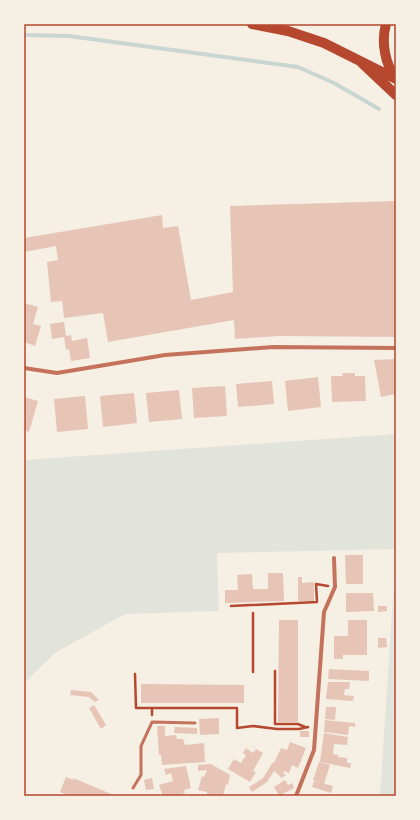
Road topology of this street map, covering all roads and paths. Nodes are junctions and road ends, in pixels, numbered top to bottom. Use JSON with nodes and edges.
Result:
{"nodes":[{"id":1,"x":252,"y":24,"type":"edge"},
{"id":2,"x":386,"y":24,"type":"edge"},
{"id":3,"x":357,"y":59,"type":"junction"},
{"id":4,"x":395,"y":79,"type":"edge"},
{"id":5,"x":396,"y":95,"type":"edge"},
{"id":6,"x":396,"y":348,"type":"edge"},
{"id":7,"x":24,"y":368,"type":"edge"},
{"id":8,"x":334,"y":558,"type":"dead end"},
{"id":9,"x":335,"y":587,"type":"junction"},
{"id":10,"x":231,"y":606,"type":"dead end"},
{"id":11,"x":253,"y":613,"type":"dead end"},
{"id":12,"x":275,"y":671,"type":"dead end"},
{"id":13,"x":252,"y":672,"type":"dead end"},
{"id":14,"x":135,"y":674,"type":"dead end"},
{"id":15,"x":152,"y":708,"type":"junction"},
{"id":16,"x":152,"y":722,"type":"junction"},
{"id":17,"x":195,"y":723,"type":"dead end"},
{"id":18,"x":133,"y":788,"type":"dead end"},
{"id":19,"x":296,"y":796,"type":"edge"}],
"edges":[{"from":1,"to":3,"type":"main road"},
{"from":2,"to":4,"type":"main road"},
{"from":3,"to":4,"type":"main road"},
{"from":3,"to":5,"type":"main road"},
{"from":6,"to":7,"type":"street"},
{"from":8,"to":9,"type":"street"},
{"from":9,"to":10,"type":"path"},
{"from":9,"to":19,"type":"street"},
{"from":11,"to":13,"type":"path"},
{"from":12,"to":15,"type":"path"},
{"from":14,"to":15,"type":"path"},
{"from":15,"to":16,"type":"path"},
{"from":16,"to":17,"type":"lane"},
{"from":16,"to":18,"type":"lane"}]}
